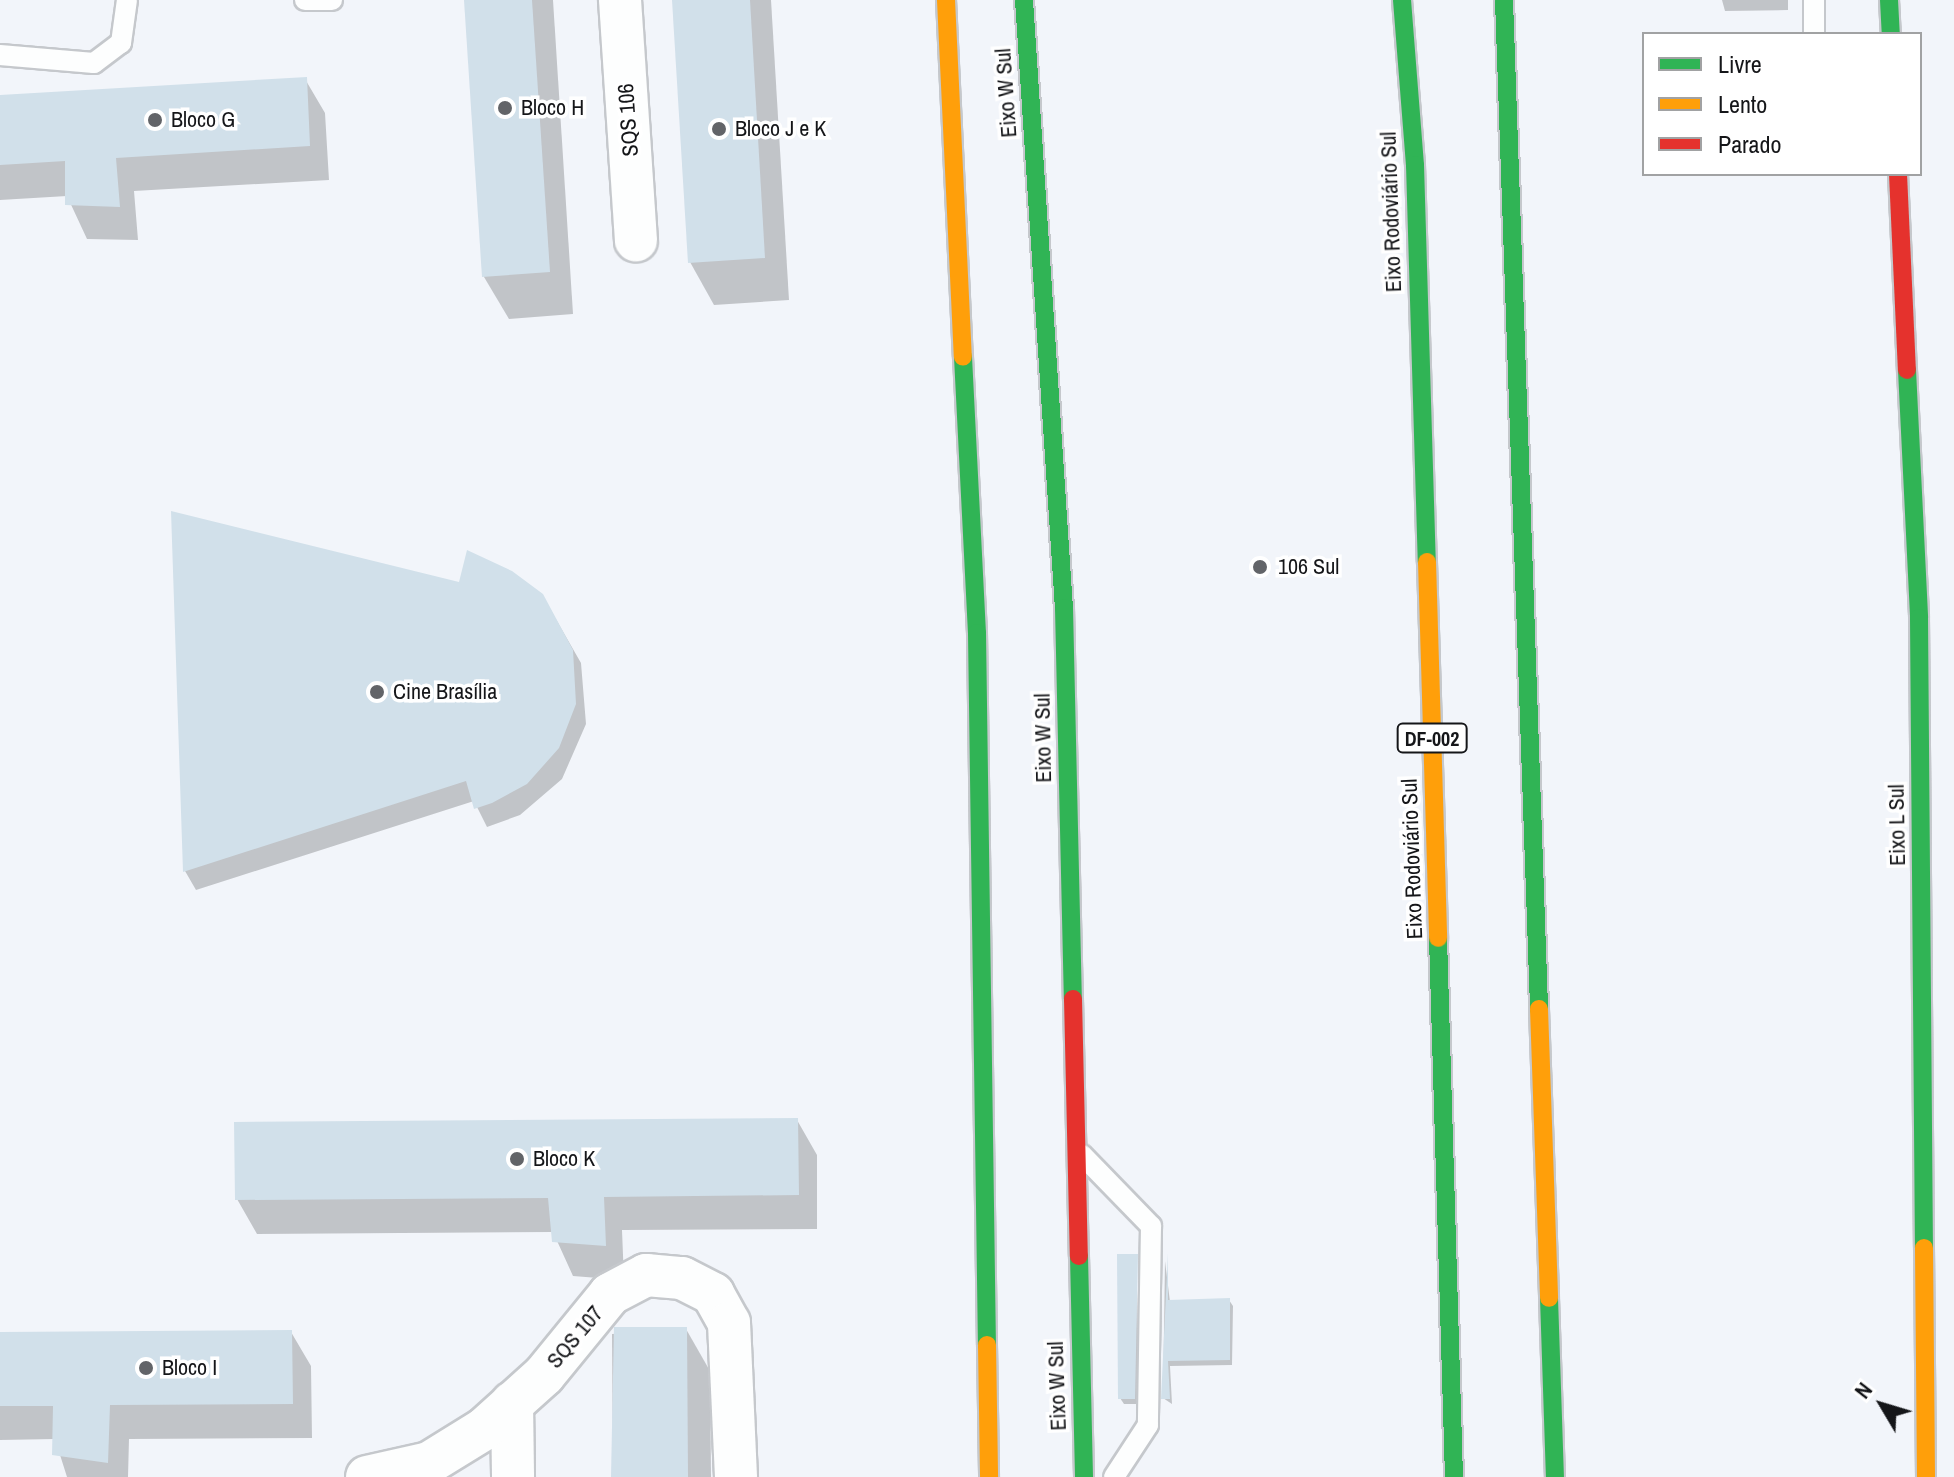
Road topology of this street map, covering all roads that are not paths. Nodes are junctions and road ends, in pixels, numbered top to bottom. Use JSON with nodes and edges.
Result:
{"nodes":[{"id":1,"x":127,"y":0,"type":"edge"},
{"id":2,"x":305,"y":0,"type":"edge"},
{"id":3,"x":332,"y":0,"type":"edge"},
{"id":4,"x":620,"y":0,"type":"edge"},
{"id":5,"x":946,"y":0,"type":"edge"},
{"id":6,"x":1024,"y":0,"type":"edge"},
{"id":7,"x":1402,"y":0,"type":"edge"},
{"id":8,"x":1504,"y":0,"type":"edge"},
{"id":9,"x":1814,"y":0,"type":"edge"},
{"id":10,"x":1889,"y":0,"type":"edge"},
{"id":11,"x":1814,"y":32,"type":"edge"},
{"id":12,"x":1891,"y":32,"type":"edge"},
{"id":13,"x":0,"y":55,"type":"edge"},
{"id":14,"x":1886,"y":176,"type":"edge"},
{"id":15,"x":1898,"y":176,"type":"edge"},
{"id":16,"x":1899,"y":197,"type":"junction"},
{"id":17,"x":636,"y":240,"type":"dead end"},
{"id":18,"x":1075,"y":1148,"type":"junction"},
{"id":19,"x":512,"y":1403,"type":"junction"},
{"id":20,"x":367,"y":1477,"type":"edge"},
{"id":21,"x":513,"y":1477,"type":"edge"},
{"id":22,"x":736,"y":1477,"type":"edge"},
{"id":23,"x":989,"y":1477,"type":"edge"},
{"id":24,"x":1084,"y":1477,"type":"edge"},
{"id":25,"x":1114,"y":1477,"type":"edge"},
{"id":26,"x":1454,"y":1477,"type":"edge"},
{"id":27,"x":1555,"y":1477,"type":"edge"},
{"id":28,"x":1926,"y":1477,"type":"edge"}],
"edges":[{"from":1,"to":13,"type":"lane"},
{"from":2,"to":3,"type":"lane"},
{"from":4,"to":17,"type":"street","name":"SQS 106"},
{"from":5,"to":23,"type":"main road"},
{"from":6,"to":18,"type":"main road","name":"Eixo W Sul"},
{"from":7,"to":26,"type":"main road","name":"Eixo Rodoviário Sul","number":"DF-002"},
{"from":8,"to":27,"type":"main road"},
{"from":9,"to":11,"type":"lane"},
{"from":10,"to":12,"type":"main road"},
{"from":14,"to":16,"type":"lane"},
{"from":15,"to":16,"type":"main road","name":"Eixo L Sul"},
{"from":16,"to":28,"type":"main road","name":"Eixo L Sul"},
{"from":18,"to":24,"type":"main road","name":"Eixo W Sul"},
{"from":18,"to":25,"type":"lane"},
{"from":19,"to":20,"type":"street","name":"SQS 107"},
{"from":19,"to":21,"type":"street"},
{"from":19,"to":22,"type":"street","name":"SQS 107"}]}
